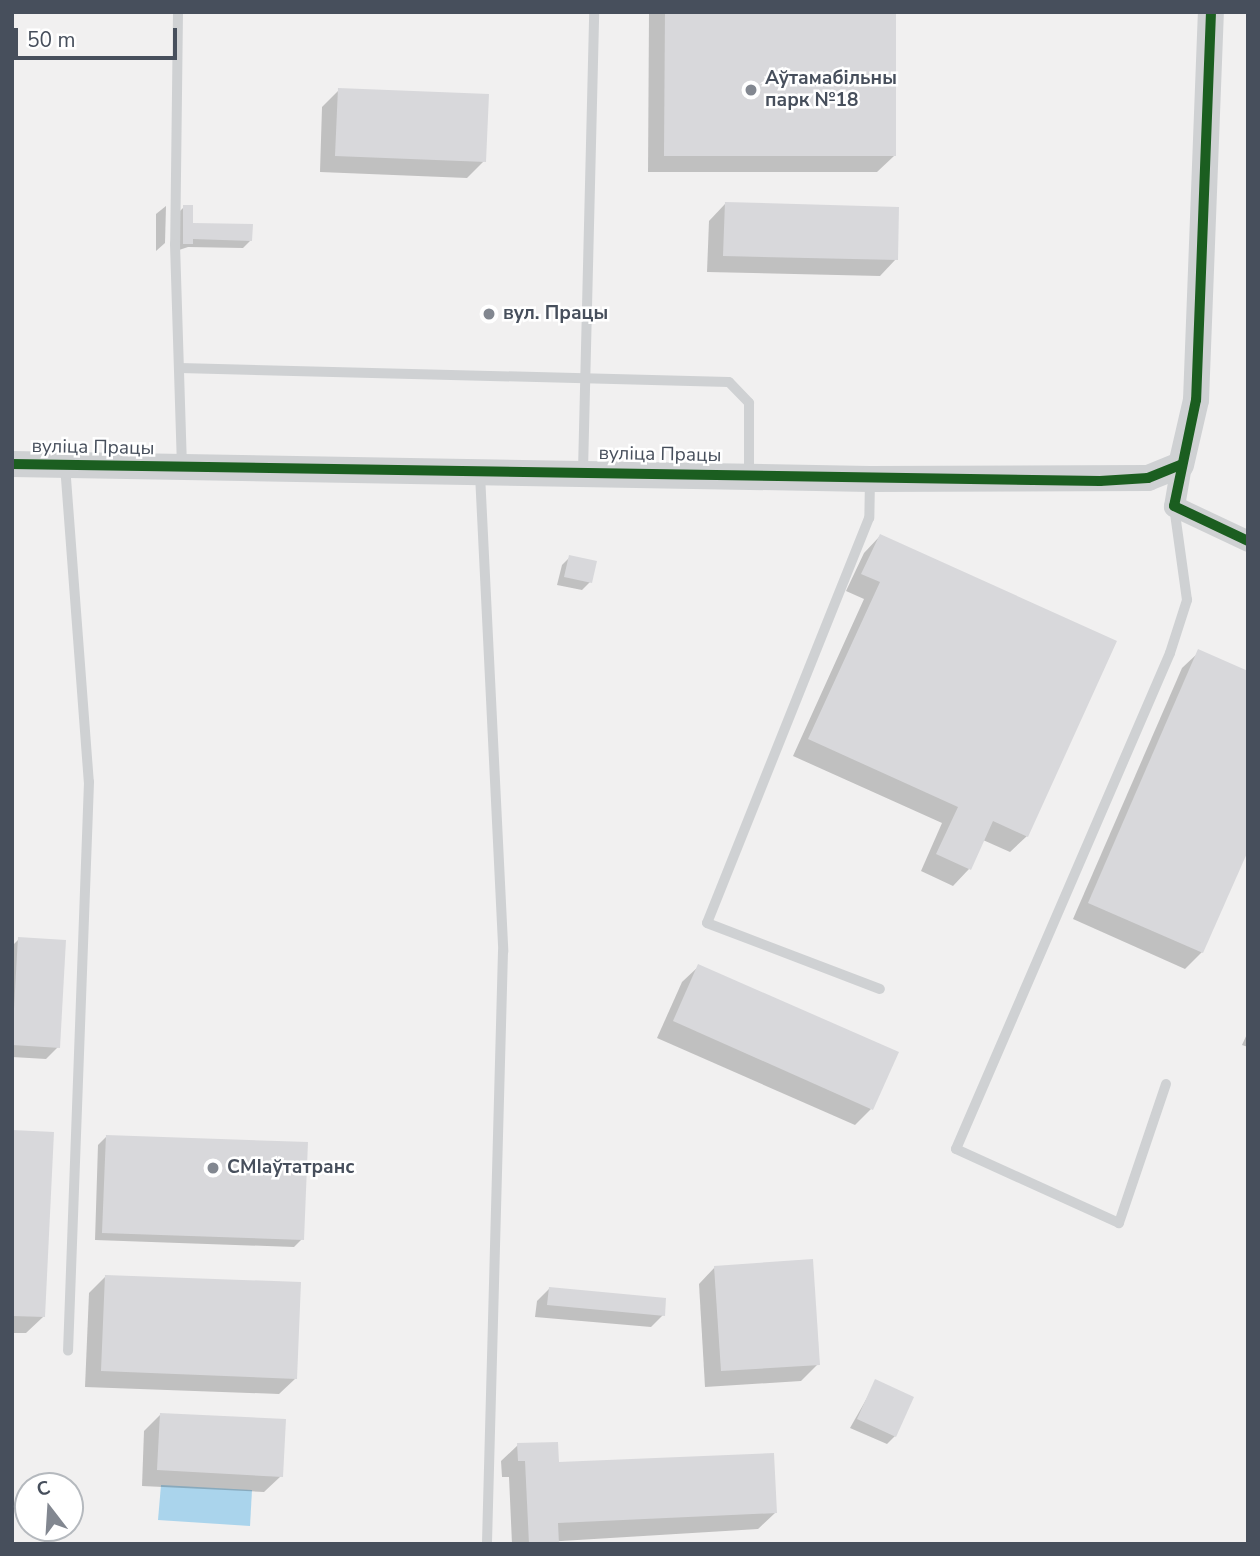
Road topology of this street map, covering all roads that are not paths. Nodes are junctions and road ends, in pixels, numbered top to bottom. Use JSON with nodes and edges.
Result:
{"nodes":[{"id":1,"x":178,"y":12,"type":"edge"},
{"id":2,"x":594,"y":12,"type":"edge"},
{"id":3,"x":1211,"y":12,"type":"edge"},
{"id":4,"x":180,"y":368,"type":"junction"},
{"id":5,"x":584,"y":378,"type":"junction"},
{"id":6,"x":12,"y":464,"type":"edge"},
{"id":7,"x":65,"y":465,"type":"junction"},
{"id":8,"x":1181,"y":465,"type":"junction"},
{"id":9,"x":182,"y":467,"type":"junction"},
{"id":10,"x":583,"y":471,"type":"junction"},
{"id":11,"x":480,"y":474,"type":"junction"},
{"id":12,"x":749,"y":475,"type":"junction"},
{"id":13,"x":870,"y":479,"type":"junction"},
{"id":14,"x":1174,"y":506,"type":"junction"},
{"id":15,"x":1248,"y":541,"type":"edge"},
{"id":16,"x":880,"y":989,"type":"dead end"},
{"id":17,"x":1166,"y":1084,"type":"dead end"},
{"id":18,"x":68,"y":1351,"type":"dead end"},
{"id":19,"x":487,"y":1544,"type":"edge"}],
"edges":[{"from":1,"to":4,"type":"lane"},
{"from":2,"to":5,"type":"lane"},
{"from":3,"to":8,"type":"street"},
{"from":4,"to":5,"type":"lane"},
{"from":4,"to":9,"type":"lane"},
{"from":5,"to":10,"type":"lane"},
{"from":5,"to":12,"type":"lane"},
{"from":6,"to":7,"type":"street","name":"вуліца Працы"},
{"from":7,"to":9,"type":"street","name":"вуліца Працы"},
{"from":7,"to":18,"type":"lane"},
{"from":8,"to":13,"type":"street","name":"вуліца Працы"},
{"from":8,"to":14,"type":"street"},
{"from":9,"to":11,"type":"street","name":"вуліца Працы"},
{"from":10,"to":11,"type":"street","name":"вуліца Працы"},
{"from":10,"to":12,"type":"street","name":"вуліца Працы"},
{"from":11,"to":19,"type":"lane"},
{"from":12,"to":13,"type":"street","name":"вуліца Працы"},
{"from":13,"to":16,"type":"lane"},
{"from":14,"to":15,"type":"street"},
{"from":14,"to":17,"type":"lane"}]}
